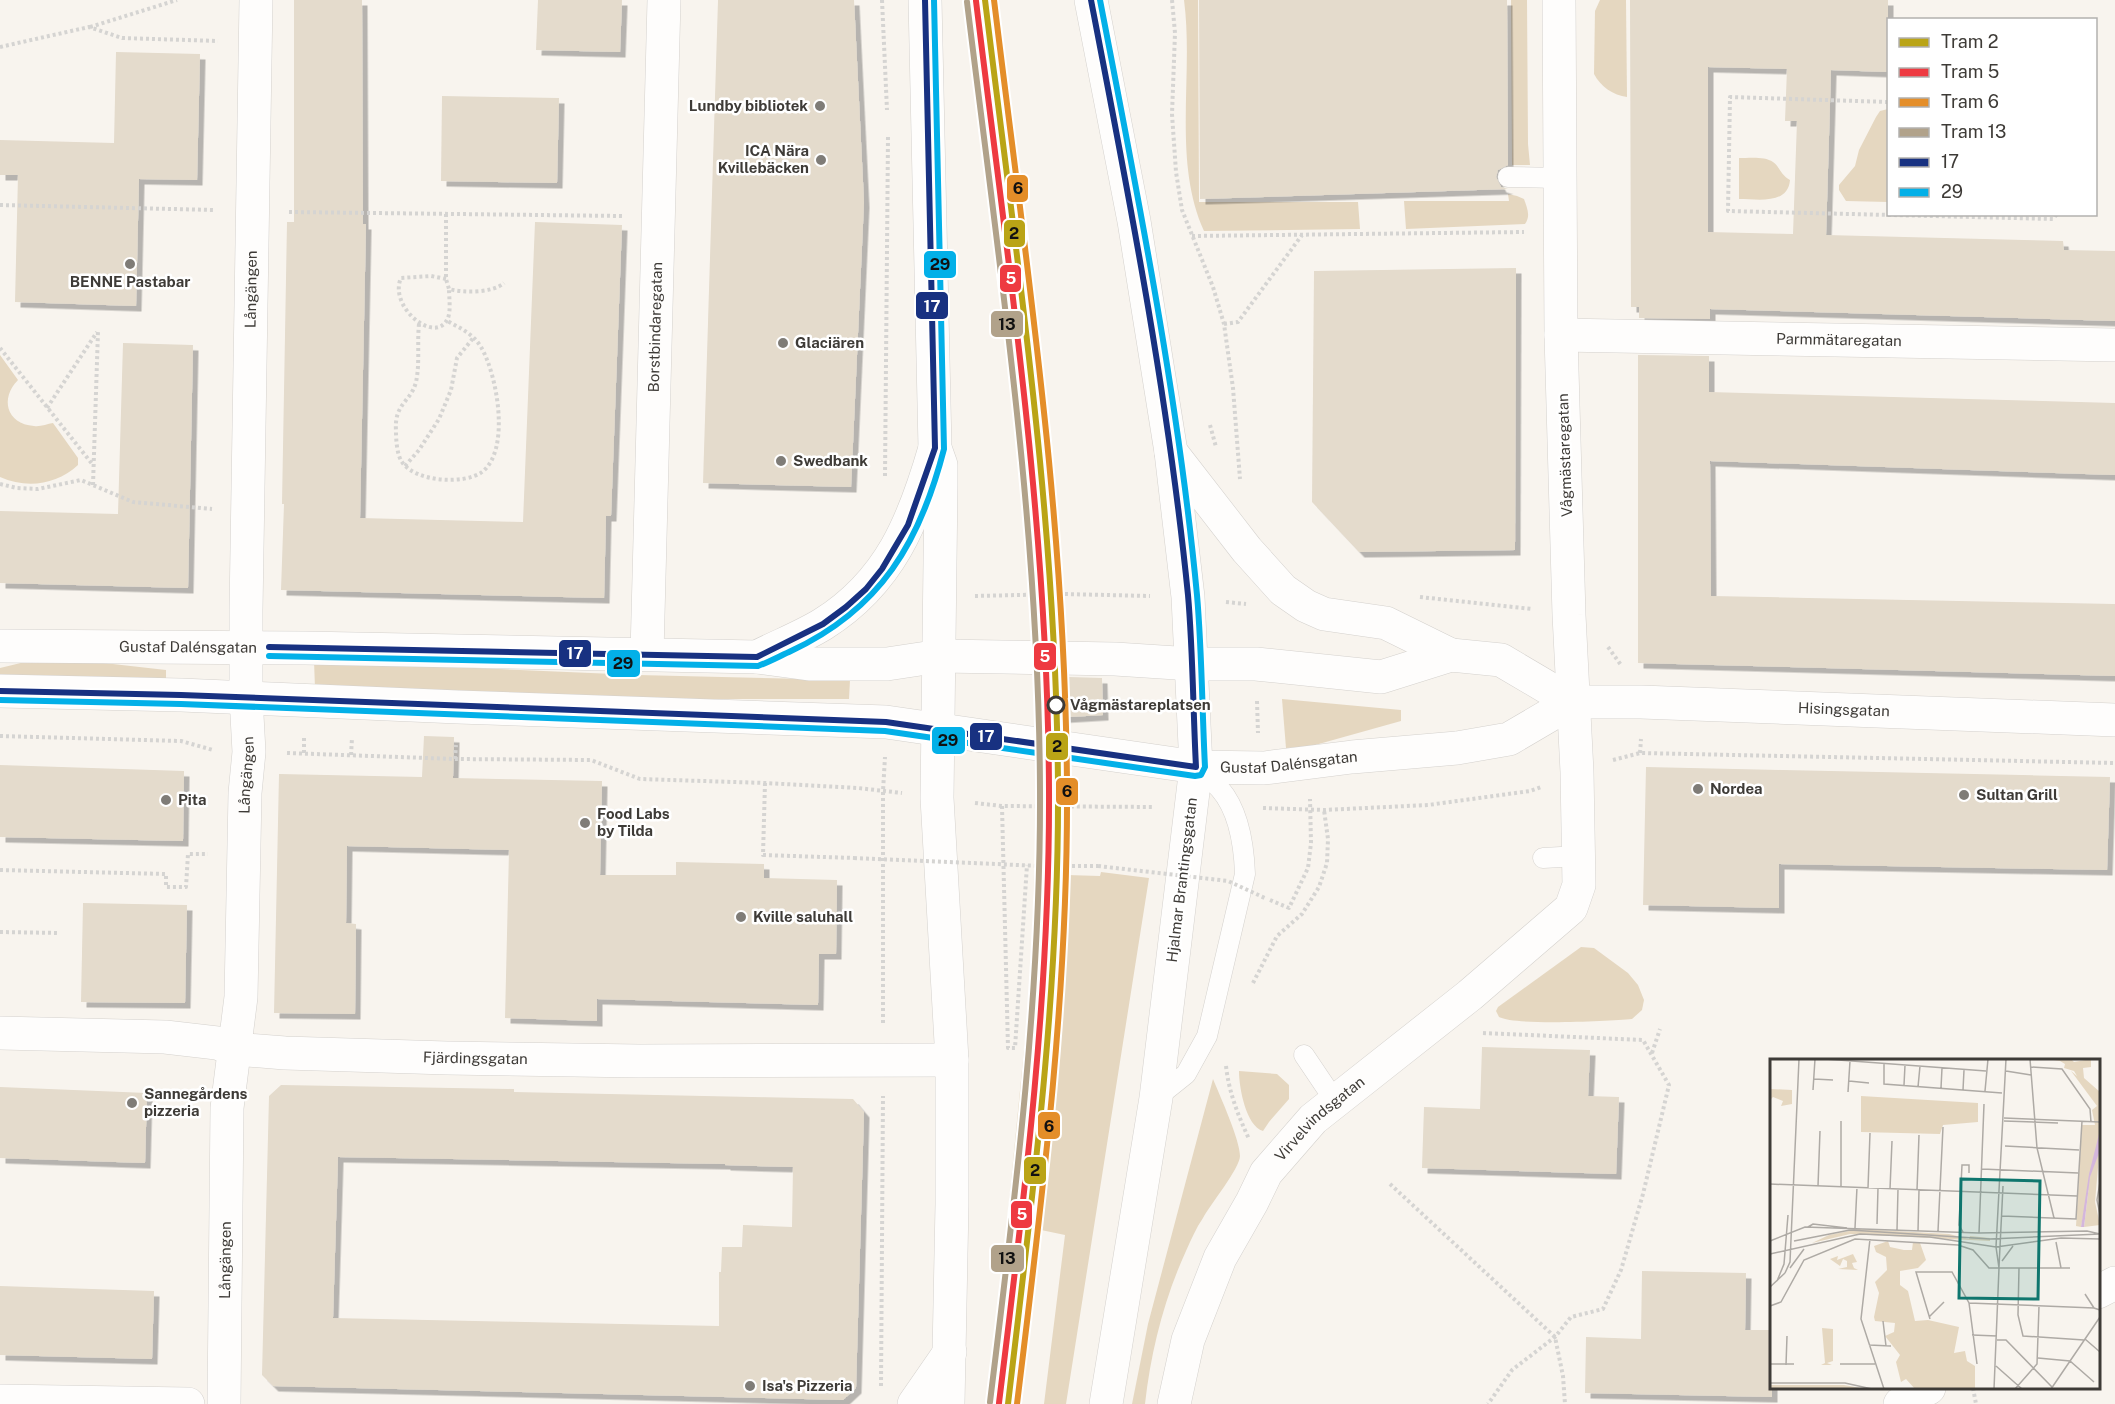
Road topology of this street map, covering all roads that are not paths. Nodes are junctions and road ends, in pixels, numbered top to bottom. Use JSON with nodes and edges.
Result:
{"nodes":[{"id":1,"x":256,"y":0,"type":"edge"},
{"id":2,"x":664,"y":0,"type":"edge"},
{"id":3,"x":925,"y":0,"type":"edge"},
{"id":4,"x":1091,"y":0,"type":"edge"},
{"id":5,"x":1559,"y":0,"type":"edge"},
{"id":6,"x":1508,"y":177,"type":"dead end"},
{"id":7,"x":1559,"y":178,"type":"junction"},
{"id":8,"x":1561,"y":335,"type":"junction"},
{"id":9,"x":2115,"y":345,"type":"edge"},
{"id":10,"x":934,"y":448,"type":"junction"},
{"id":11,"x":1171,"y":452,"type":"junction"},
{"id":12,"x":0,"y":646,"type":"edge"},
{"id":13,"x":246,"y":647,"type":"junction"},
{"id":14,"x":647,"y":654,"type":"junction"},
{"id":15,"x":1450,"y":655,"type":"junction"},
{"id":16,"x":940,"y":656,"type":"junction"},
{"id":17,"x":757,"y":657,"type":"junction"},
{"id":18,"x":1192,"y":664,"type":"junction"},
{"id":19,"x":0,"y":691,"type":"edge"},
{"id":20,"x":246,"y":697,"type":"junction"},
{"id":21,"x":1572,"y":702,"type":"junction"},
{"id":22,"x":2115,"y":720,"type":"edge"},
{"id":23,"x":938,"y":728,"type":"junction"},
{"id":24,"x":1196,"y":767,"type":"junction"},
{"id":25,"x":1579,"y":856,"type":"junction"},
{"id":26,"x":1543,"y":858,"type":"dead end"},
{"id":27,"x":1571,"y":908,"type":"joint"},
{"id":28,"x":0,"y":1033,"type":"edge"},
{"id":29,"x":235,"y":1048,"type":"junction"},
{"id":30,"x":1304,"y":1055,"type":"dead end"},
{"id":31,"x":952,"y":1060,"type":"junction"},
{"id":32,"x":1156,"y":1098,"type":"junction"},
{"id":33,"x":1335,"y":1101,"type":"junction"},
{"id":34,"x":2115,"y":1283,"type":"edge"},
{"id":35,"x":2100,"y":1291,"type":"edge"},
{"id":36,"x":950,"y":1352,"type":"junction"},
{"id":37,"x":1927,"y":1389,"type":"edge"},
{"id":38,"x":0,"y":1401,"type":"edge"},
{"id":39,"x":188,"y":1404,"type":"edge"},
{"id":40,"x":224,"y":1404,"type":"edge"},
{"id":41,"x":914,"y":1404,"type":"edge"},
{"id":42,"x":948,"y":1404,"type":"edge"},
{"id":43,"x":1106,"y":1404,"type":"edge"},
{"id":44,"x":1174,"y":1404,"type":"edge"},
{"id":45,"x":1900,"y":1404,"type":"edge"}],
"edges":[{"from":1,"to":13,"type":"street","name":"Långängen"},
{"from":2,"to":14,"type":"street","name":"Borstbindaregatan"},
{"from":3,"to":10,"type":"street"},
{"from":4,"to":11,"type":"street","name":"Hjalmar Brantingsgatan"},
{"from":5,"to":7,"type":"street","name":"Vågmästaregatan"},
{"from":6,"to":7,"type":"lane"},
{"from":7,"to":8,"type":"street","name":"Vågmästaregatan"},
{"from":8,"to":9,"type":"street","name":"Parmmätaregatan"},
{"from":8,"to":21,"type":"street","name":"Vågmästaregatan"},
{"from":10,"to":16,"type":"street"},
{"from":10,"to":17,"type":"street"},
{"from":11,"to":15,"type":"street","name":"Gustaf Dalénsgatan"},
{"from":11,"to":18,"type":"street","name":"Hjalmar Brantingsgatan"},
{"from":12,"to":13,"type":"street","name":"Gustaf Dalénsgatan"},
{"from":13,"to":14,"type":"street","name":"Gustaf Dalénsgatan"},
{"from":13,"to":20,"type":"street","name":"Långängen"},
{"from":14,"to":17,"type":"street","name":"Gustaf Dalénsgatan"},
{"from":15,"to":18,"type":"street","name":"Gustaf Dalénsgatan"},
{"from":15,"to":21,"type":"street","name":"Gustaf Dalénsgatan"},
{"from":16,"to":17,"type":"street","name":"Gustaf Dalénsgatan"},
{"from":16,"to":18,"type":"street","name":"Gustaf Dalénsgatan"},
{"from":16,"to":23,"type":"street"},
{"from":18,"to":24,"type":"street","name":"Hjalmar Brantingsgatan"},
{"from":19,"to":20,"type":"street","name":"Gustaf Dalénsgatan"},
{"from":20,"to":23,"type":"street","name":"Gustaf Dalénsgatan"},
{"from":20,"to":29,"type":"street","name":"Långängen"},
{"from":21,"to":22,"type":"street","name":"Hisingsgatan"},
{"from":21,"to":24,"type":"street","name":"Gustaf Dalénsgatan"},
{"from":21,"to":25,"type":"street","name":"Vågmästaregatan"},
{"from":23,"to":24,"type":"street","name":"Gustaf Dalénsgatan"},
{"from":23,"to":31,"type":"street"},
{"from":24,"to":32,"type":"street","name":"Hjalmar Brantingsgatan"},
{"from":24,"to":32,"type":"lane"},
{"from":25,"to":26,"type":"lane"},
{"from":25,"to":27,"type":"street","name":"Vågmästaregatan"},
{"from":27,"to":33,"type":"street","name":"Virvelvindsgatan"},
{"from":28,"to":29,"type":"street","name":"Fjärdingsgatan"},
{"from":29,"to":31,"type":"street","name":"Fjärdingsgatan"},
{"from":29,"to":40,"type":"street","name":"Långängen"},
{"from":30,"to":33,"type":"lane"},
{"from":31,"to":36,"type":"street"},
{"from":32,"to":43,"type":"street","name":"Hjalmar Brantingsgatan"},
{"from":33,"to":44,"type":"street","name":"Virvelvindsgatan"},
{"from":34,"to":35,"type":"street"},
{"from":36,"to":41,"type":"street"},
{"from":36,"to":42,"type":"street"},
{"from":37,"to":45,"type":"street"},
{"from":38,"to":39,"type":"street"}]}
